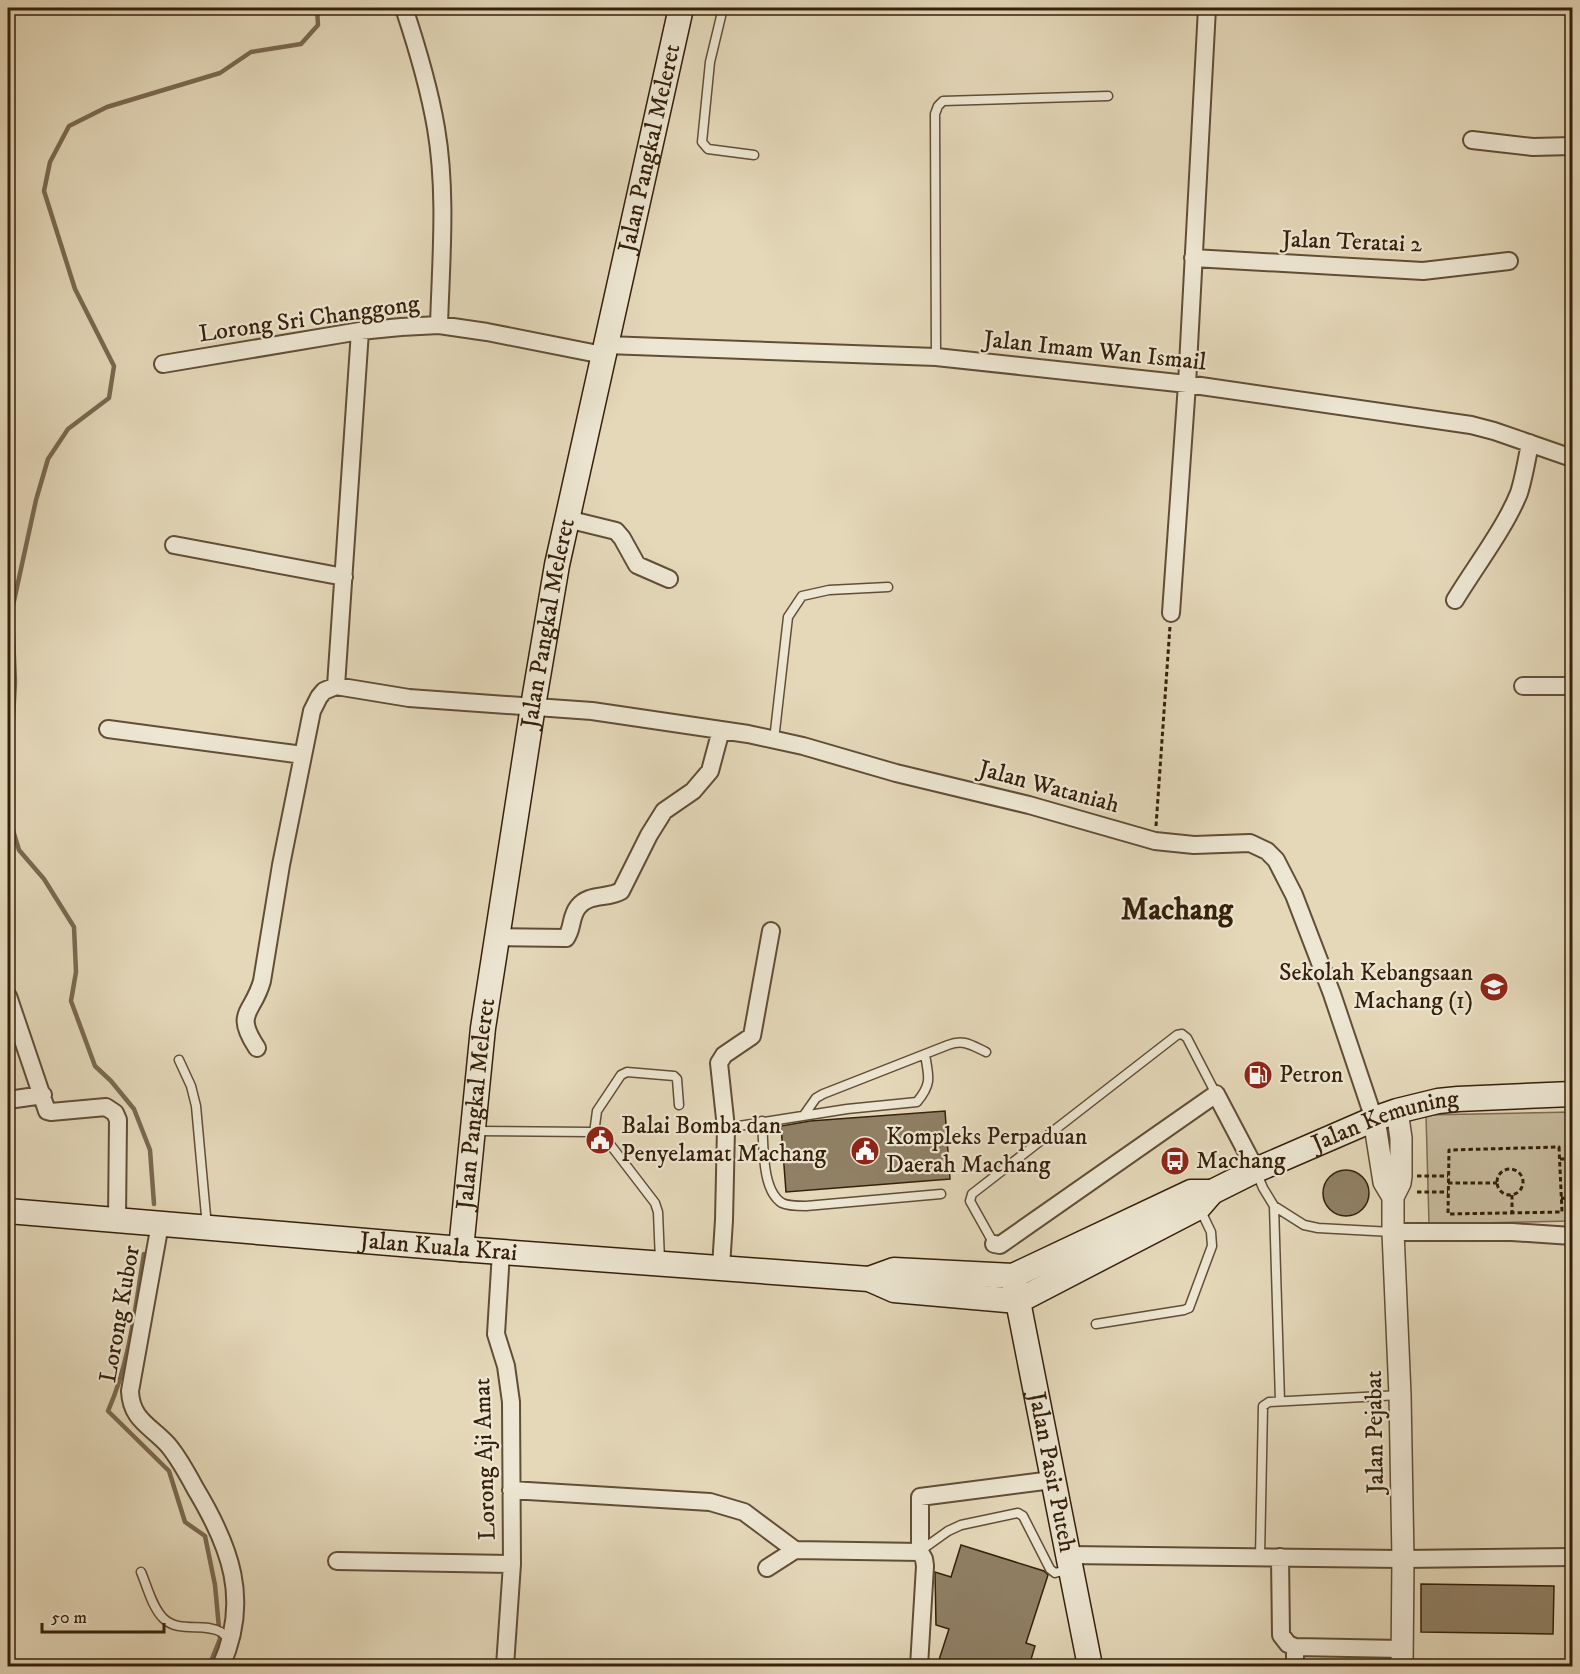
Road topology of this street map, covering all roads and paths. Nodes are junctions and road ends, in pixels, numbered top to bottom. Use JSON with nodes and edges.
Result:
{"nodes":[{"id":1,"x":404,"y":8,"type":"edge"},
{"id":2,"x":681,"y":8,"type":"edge"},
{"id":3,"x":723,"y":8,"type":"edge"},
{"id":4,"x":1207,"y":8,"type":"edge"},
{"id":5,"x":1108,"y":96,"type":"dead end"},
{"id":6,"x":1472,"y":140,"type":"dead end"},
{"id":7,"x":1572,"y":146,"type":"edge"},
{"id":8,"x":754,"y":155,"type":"dead end"},
{"id":9,"x":1193,"y":258,"type":"junction"},
{"id":10,"x":1509,"y":261,"type":"dead end"},
{"id":11,"x":439,"y":325,"type":"junction"},
{"id":12,"x":360,"y":331,"type":"junction"},
{"id":13,"x":604,"y":350,"type":"junction"},
{"id":14,"x":936,"y":357,"type":"junction"},
{"id":15,"x":163,"y":364,"type":"dead end"},
{"id":16,"x":1186,"y":384,"type":"junction"},
{"id":17,"x":1530,"y":443,"type":"junction"},
{"id":18,"x":1572,"y":458,"type":"edge"},
{"id":19,"x":567,"y":519,"type":"junction"},
{"id":20,"x":174,"y":545,"type":"dead end"},
{"id":21,"x":344,"y":577,"type":"junction"},
{"id":22,"x":669,"y":579,"type":"dead end"},
{"id":23,"x":888,"y":587,"type":"dead end"},
{"id":24,"x":1455,"y":600,"type":"dead end"},
{"id":25,"x":1171,"y":613,"type":"joint"},
{"id":26,"x":336,"y":686,"type":"junction"},
{"id":27,"x":1523,"y":686,"type":"dead end"},
{"id":28,"x":1572,"y":686,"type":"edge"},
{"id":29,"x":533,"y":706,"type":"junction"},
{"id":30,"x":108,"y":729,"type":"dead end"},
{"id":31,"x":721,"y":730,"type":"junction"},
{"id":32,"x":774,"y":740,"type":"junction"},
{"id":33,"x":303,"y":755,"type":"junction"},
{"id":34,"x":1155,"y":841,"type":"junction"},
{"id":35,"x":771,"y":932,"type":"dead end"},
{"id":36,"x":497,"y":937,"type":"junction"},
{"id":37,"x":8,"y":996,"type":"edge"},
{"id":38,"x":257,"y":1047,"type":"dead end"},
{"id":39,"x":986,"y":1052,"type":"dead end"},
{"id":40,"x":925,"y":1054,"type":"junction"},
{"id":41,"x":179,"y":1060,"type":"dead end"},
{"id":42,"x":1216,"y":1094,"type":"junction"},
{"id":43,"x":1572,"y":1094,"type":"edge"},
{"id":44,"x":44,"y":1095,"type":"junction"},
{"id":45,"x":8,"y":1100,"type":"edge"},
{"id":46,"x":679,"y":1105,"type":"dead end"},
{"id":47,"x":1397,"y":1111,"type":"junction"},
{"id":48,"x":804,"y":1115,"type":"junction"},
{"id":49,"x":1374,"y":1119,"type":"junction"},
{"id":50,"x":762,"y":1121,"type":"junction"},
{"id":51,"x":726,"y":1128,"type":"junction"},
{"id":52,"x":472,"y":1131,"type":"junction"},
{"id":53,"x":594,"y":1133,"type":"junction"},
{"id":54,"x":1560,"y":1159,"type":"junction"},
{"id":55,"x":1572,"y":1159,"type":"edge"},
{"id":56,"x":1256,"y":1170,"type":"junction"},
{"id":57,"x":1448,"y":1176,"type":"junction"},
{"id":58,"x":1448,"y":1183,"type":"junction"},
{"id":59,"x":1497,"y":1183,"type":"junction"},
{"id":60,"x":1397,"y":1188,"type":"junction"},
{"id":61,"x":1448,"y":1192,"type":"junction"},
{"id":62,"x":941,"y":1194,"type":"dead end"},
{"id":63,"x":1512,"y":1195,"type":"junction"},
{"id":64,"x":1200,"y":1197,"type":"junction"},
{"id":65,"x":1562,"y":1198,"type":"junction"},
{"id":66,"x":1572,"y":1199,"type":"edge"},
{"id":67,"x":1274,"y":1206,"type":"junction"},
{"id":68,"x":8,"y":1210,"type":"edge"},
{"id":69,"x":1512,"y":1213,"type":"junction"},
{"id":70,"x":117,"y":1219,"type":"junction"},
{"id":71,"x":160,"y":1224,"type":"junction"},
{"id":72,"x":207,"y":1228,"type":"junction"},
{"id":73,"x":1393,"y":1232,"type":"junction"},
{"id":74,"x":1512,"y":1232,"type":"junction"},
{"id":75,"x":1572,"y":1236,"type":"edge"},
{"id":76,"x":994,"y":1244,"type":"joint"},
{"id":77,"x":461,"y":1249,"type":"junction"},
{"id":78,"x":501,"y":1252,"type":"junction"},
{"id":79,"x":660,"y":1263,"type":"junction"},
{"id":80,"x":721,"y":1267,"type":"junction"},
{"id":81,"x":1014,"y":1276,"type":"junction"},
{"id":82,"x":869,"y":1279,"type":"junction"},
{"id":83,"x":1018,"y":1301,"type":"junction"},
{"id":84,"x":1096,"y":1324,"type":"dead end"},
{"id":85,"x":1400,"y":1395,"type":"junction"},
{"id":86,"x":1280,"y":1401,"type":"junction"},
{"id":87,"x":1052,"y":1480,"type":"junction"},
{"id":88,"x":511,"y":1490,"type":"junction"},
{"id":89,"x":795,"y":1550,"type":"junction"},
{"id":90,"x":920,"y":1552,"type":"junction"},
{"id":91,"x":1260,"y":1557,"type":"junction"},
{"id":92,"x":1280,"y":1557,"type":"junction"},
{"id":93,"x":1572,"y":1557,"type":"edge"},
{"id":94,"x":1402,"y":1558,"type":"junction"},
{"id":95,"x":337,"y":1561,"type":"dead end"},
{"id":96,"x":1069,"y":1562,"type":"junction"},
{"id":97,"x":512,"y":1564,"type":"junction"},
{"id":98,"x":766,"y":1568,"type":"dead end"},
{"id":99,"x":141,"y":1572,"type":"dead end"},
{"id":100,"x":231,"y":1642,"type":"junction"},
{"id":101,"x":1295,"y":1647,"type":"junction"},
{"id":102,"x":1402,"y":1658,"type":"edge"},
{"id":103,"x":221,"y":1666,"type":"edge"},
{"id":104,"x":505,"y":1666,"type":"edge"},
{"id":105,"x":919,"y":1666,"type":"edge"},
{"id":106,"x":1090,"y":1666,"type":"edge"},
{"id":107,"x":1295,"y":1666,"type":"edge"}],
"edges":[{"from":1,"to":11,"type":"street"},
{"from":2,"to":13,"type":"main road","name":"Jalan Pangkal Meleret"},
{"from":3,"to":8,"type":"lane"},
{"from":4,"to":9,"type":"street"},
{"from":5,"to":14,"type":"lane"},
{"from":6,"to":7,"type":"street"},
{"from":9,"to":10,"type":"street","name":"Jalan Teratai 2"},
{"from":9,"to":16,"type":"street"},
{"from":11,"to":12,"type":"street","name":"Lorong Sri Changgong"},
{"from":11,"to":13,"type":"street","name":"Lorong Sri Changgong"},
{"from":12,"to":15,"type":"street","name":"Lorong Sri Changgong"},
{"from":12,"to":21,"type":"street"},
{"from":13,"to":14,"type":"street","name":"Jalan Imam Wan Ismail"},
{"from":13,"to":19,"type":"main road","name":"Jalan Pangkal Meleret"},
{"from":14,"to":16,"type":"street","name":"Jalan Imam Wan Ismail"},
{"from":16,"to":17,"type":"street","name":"Jalan Imam Wan Ismail"},
{"from":16,"to":25,"type":"street"},
{"from":17,"to":18,"type":"street","name":"Jalan Imam Wan Ismail"},
{"from":17,"to":24,"type":"street"},
{"from":19,"to":22,"type":"street"},
{"from":19,"to":29,"type":"main road","name":"Jalan Pangkal Meleret"},
{"from":20,"to":21,"type":"street"},
{"from":21,"to":26,"type":"street"},
{"from":23,"to":32,"type":"lane"},
{"from":25,"to":34,"type":"path"},
{"from":26,"to":29,"type":"street","name":"Jalan Wataniah"},
{"from":26,"to":33,"type":"street"},
{"from":27,"to":28,"type":"street"},
{"from":29,"to":31,"type":"street","name":"Jalan Wataniah"},
{"from":29,"to":36,"type":"main road","name":"Jalan Pangkal Meleret"},
{"from":30,"to":33,"type":"street"},
{"from":31,"to":32,"type":"street","name":"Jalan Wataniah"},
{"from":31,"to":36,"type":"street"},
{"from":32,"to":34,"type":"street","name":"Jalan Wataniah"},
{"from":33,"to":38,"type":"street"},
{"from":34,"to":49,"type":"street","name":"Jalan Wataniah"},
{"from":35,"to":51,"type":"street"},
{"from":36,"to":52,"type":"main road","name":"Jalan Pangkal Meleret"},
{"from":37,"to":44,"type":"street"},
{"from":39,"to":40,"type":"lane"},
{"from":40,"to":48,"type":"lane"},
{"from":40,"to":48,"type":"lane"},
{"from":41,"to":72,"type":"lane"},
{"from":42,"to":56,"type":"street"},
{"from":42,"to":76,"type":"street"},
{"from":42,"to":76,"type":"lane"},
{"from":43,"to":47,"type":"main road","name":"Jalan Kemuning"},
{"from":44,"to":45,"type":"street"},
{"from":44,"to":70,"type":"street"},
{"from":46,"to":53,"type":"lane"},
{"from":47,"to":49,"type":"main road","name":"Jalan Kemuning"},
{"from":47,"to":60,"type":"street","name":"Jalan Pejabat"},
{"from":48,"to":50,"type":"lane"},
{"from":49,"to":56,"type":"main road","name":"Jalan Kemuning"},
{"from":49,"to":60,"type":"street","name":"Jalan Pejabat"},
{"from":50,"to":51,"type":"lane"},
{"from":50,"to":62,"type":"lane"},
{"from":51,"to":80,"type":"street"},
{"from":52,"to":53,"type":"lane"},
{"from":52,"to":77,"type":"main road","name":"Jalan Pangkal Meleret"},
{"from":53,"to":79,"type":"lane"},
{"from":54,"to":55,"type":"path"},
{"from":54,"to":57,"type":"path"},
{"from":54,"to":65,"type":"path"},
{"from":56,"to":64,"type":"main road","name":"Jalan Kemuning"},
{"from":56,"to":67,"type":"lane"},
{"from":57,"to":58,"type":"path"},
{"from":57,"to":60,"type":"path"},
{"from":58,"to":59,"type":"path"},
{"from":58,"to":61,"type":"path"},
{"from":59,"to":63,"type":"path"},
{"from":59,"to":63,"type":"path"},
{"from":60,"to":61,"type":"path"},
{"from":60,"to":73,"type":"street","name":"Jalan Pejabat"},
{"from":61,"to":69,"type":"path"},
{"from":63,"to":69,"type":"path"},
{"from":64,"to":81,"type":"main road","name":"Jalan Kemuning"},
{"from":64,"to":83,"type":"main road","name":"Jalan Kemuning"},
{"from":64,"to":84,"type":"lane"},
{"from":65,"to":66,"type":"path"},
{"from":65,"to":69,"type":"path"},
{"from":67,"to":73,"type":"lane"},
{"from":67,"to":86,"type":"lane"},
{"from":68,"to":70,"type":"main road","name":"Jalan Kuala Krai"},
{"from":69,"to":74,"type":"path"},
{"from":70,"to":71,"type":"main road","name":"Jalan Kuala Krai"},
{"from":71,"to":72,"type":"main road","name":"Jalan Kuala Krai"},
{"from":71,"to":100,"type":"street","name":"Lorong Kubor"},
{"from":72,"to":77,"type":"main road","name":"Jalan Kuala Krai"},
{"from":73,"to":74,"type":"street"},
{"from":73,"to":85,"type":"street","name":"Jalan Pejabat"},
{"from":74,"to":75,"type":"street"},
{"from":77,"to":78,"type":"main road","name":"Jalan Kuala Krai"},
{"from":78,"to":79,"type":"main road","name":"Jalan Kuala Krai"},
{"from":78,"to":88,"type":"street","name":"Lorong Aji Amat"},
{"from":79,"to":80,"type":"main road","name":"Jalan Kuala Krai"},
{"from":80,"to":82,"type":"main road","name":"Jalan Kuala Krai"},
{"from":81,"to":82,"type":"main road","name":"Jalan Kuala Krai"},
{"from":81,"to":83,"type":"main road","name":"Jalan Pasir Puteh"},
{"from":82,"to":83,"type":"main road","name":"Jalan Kuala Krai"},
{"from":83,"to":87,"type":"main road","name":"Jalan Pasir Puteh"},
{"from":85,"to":86,"type":"lane"},
{"from":85,"to":94,"type":"street","name":"Jalan Pejabat"},
{"from":86,"to":91,"type":"lane"},
{"from":87,"to":90,"type":"street"},
{"from":87,"to":96,"type":"main road","name":"Jalan Pasir Puteh"},
{"from":88,"to":89,"type":"street"},
{"from":88,"to":97,"type":"street","name":"Lorong Aji Amat"},
{"from":89,"to":90,"type":"street"},
{"from":89,"to":98,"type":"street"},
{"from":90,"to":96,"type":"lane"},
{"from":90,"to":105,"type":"street"},
{"from":91,"to":92,"type":"street"},
{"from":91,"to":96,"type":"street"},
{"from":92,"to":94,"type":"street"},
{"from":92,"to":101,"type":"street"},
{"from":93,"to":94,"type":"street"},
{"from":94,"to":102,"type":"street","name":"Jalan Pejabat"},
{"from":95,"to":97,"type":"street"},
{"from":96,"to":106,"type":"main road","name":"Jalan Pasir Puteh"},
{"from":97,"to":104,"type":"street","name":"Lorong Aji Amat"},
{"from":99,"to":100,"type":"lane"},
{"from":100,"to":103,"type":"street","name":"Lorong Kubor"},
{"from":101,"to":102,"type":"street"},
{"from":101,"to":107,"type":"street"}]}
